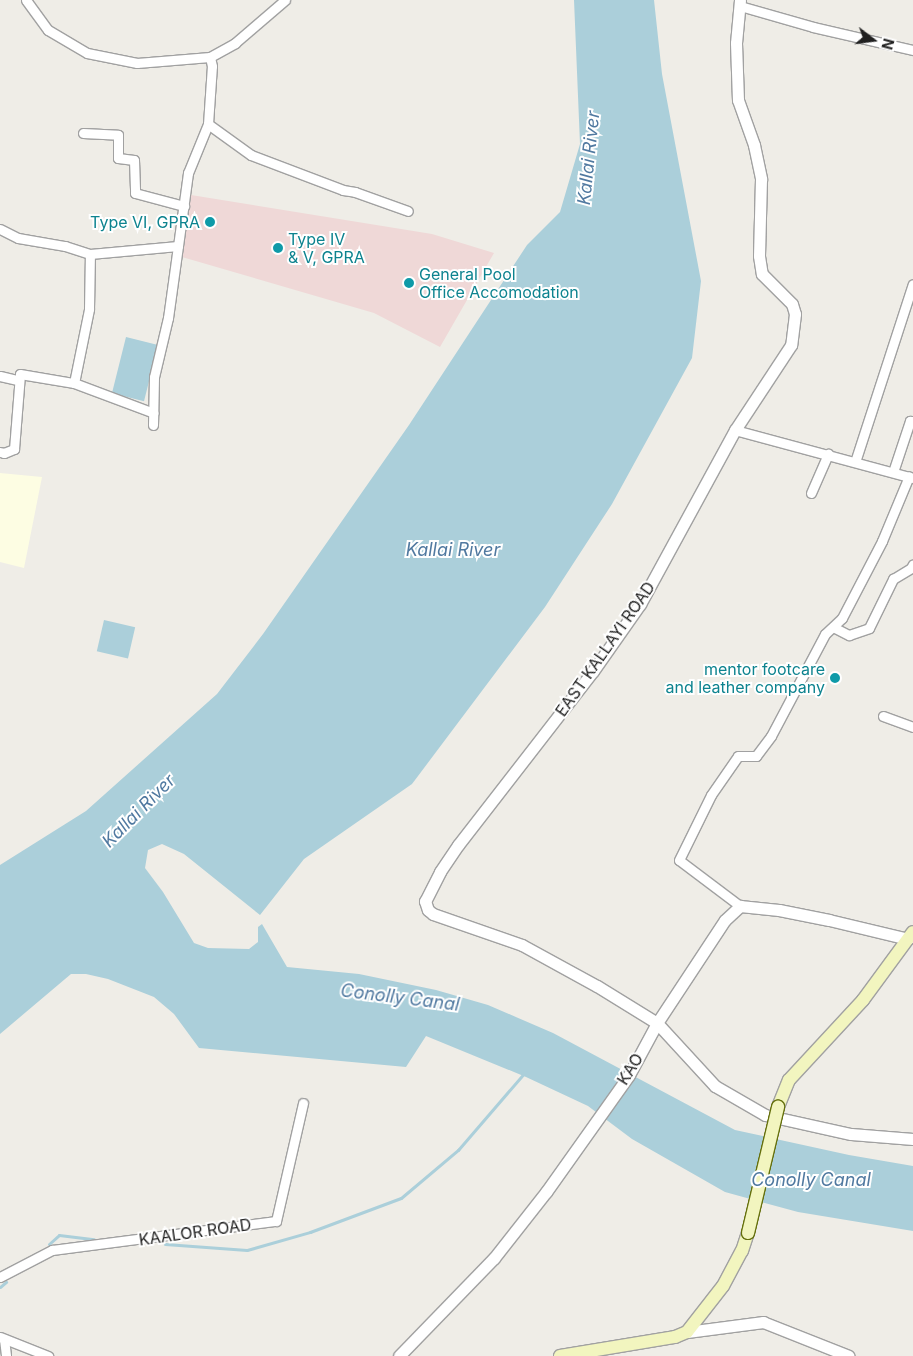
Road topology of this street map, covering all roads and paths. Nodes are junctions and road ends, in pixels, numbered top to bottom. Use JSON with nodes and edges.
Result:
{"nodes":[{"id":1,"x":26,"y":0,"type":"edge"},
{"id":2,"x":285,"y":0,"type":"edge"},
{"id":3,"x":740,"y":3,"type":"edge"},
{"id":4,"x":913,"y":50,"type":"edge"},
{"id":5,"x":210,"y":57,"type":"junction"},
{"id":6,"x":208,"y":124,"type":"junction"},
{"id":7,"x":83,"y":133,"type":"dead end"},
{"id":8,"x":184,"y":206,"type":"junction"},
{"id":9,"x":408,"y":211,"type":"dead end"},
{"id":10,"x":0,"y":229,"type":"edge"},
{"id":11,"x":178,"y":246,"type":"junction"},
{"id":12,"x":90,"y":254,"type":"junction"},
{"id":13,"x":913,"y":284,"type":"edge"},
{"id":14,"x":0,"y":376,"type":"edge"},
{"id":15,"x":18,"y":380,"type":"junction"},
{"id":16,"x":74,"y":383,"type":"junction"},
{"id":17,"x":154,"y":413,"type":"junction"},
{"id":18,"x":913,"y":421,"type":"edge"},
{"id":19,"x":153,"y":425,"type":"dead end"},
{"id":20,"x":735,"y":430,"type":"junction"},
{"id":21,"x":0,"y":452,"type":"edge"},
{"id":22,"x":828,"y":454,"type":"junction"},
{"id":23,"x":855,"y":462,"type":"junction"},
{"id":24,"x":893,"y":472,"type":"junction"},
{"id":25,"x":911,"y":477,"type":"edge"},
{"id":26,"x":811,"y":493,"type":"dead end"},
{"id":27,"x":913,"y":564,"type":"edge"},
{"id":28,"x":833,"y":626,"type":"junction"},
{"id":29,"x":883,"y":716,"type":"dead end"},
{"id":30,"x":913,"y":727,"type":"edge"},
{"id":31,"x":740,"y":906,"type":"junction"},
{"id":32,"x":910,"y":936,"type":"edge"},
{"id":33,"x":657,"y":1023,"type":"junction"},
{"id":34,"x":303,"y":1103,"type":"dead end"},
{"id":35,"x":913,"y":1139,"type":"edge"},
{"id":36,"x":0,"y":1277,"type":"edge"},
{"id":37,"x":687,"y":1332,"type":"junction"},
{"id":38,"x":2,"y":1338,"type":"edge"},
{"id":39,"x":6,"y":1356,"type":"edge"},
{"id":40,"x":48,"y":1356,"type":"edge"},
{"id":41,"x":399,"y":1356,"type":"edge"},
{"id":42,"x":560,"y":1356,"type":"edge"},
{"id":43,"x":849,"y":1356,"type":"edge"}],
"edges":[{"from":1,"to":5,"type":"street"},
{"from":2,"to":5,"type":"street"},
{"from":3,"to":4,"type":"street"},
{"from":3,"to":20,"type":"street","name":"EAST KALLAYI ROAD"},
{"from":5,"to":6,"type":"street"},
{"from":6,"to":8,"type":"street"},
{"from":6,"to":9,"type":"street"},
{"from":7,"to":8,"type":"street"},
{"from":8,"to":11,"type":"street"},
{"from":10,"to":12,"type":"street"},
{"from":11,"to":12,"type":"street"},
{"from":11,"to":17,"type":"street"},
{"from":12,"to":16,"type":"street"},
{"from":13,"to":23,"type":"street"},
{"from":14,"to":15,"type":"street"},
{"from":15,"to":16,"type":"street"},
{"from":15,"to":21,"type":"street"},
{"from":16,"to":17,"type":"street"},
{"from":17,"to":19,"type":"street"},
{"from":18,"to":24,"type":"street"},
{"from":20,"to":22,"type":"street"},
{"from":20,"to":33,"type":"street","name":"EAST KALLAYI ROAD"},
{"from":22,"to":23,"type":"street"},
{"from":22,"to":26,"type":"street"},
{"from":23,"to":24,"type":"street"},
{"from":24,"to":25,"type":"street"},
{"from":25,"to":28,"type":"street"},
{"from":27,"to":28,"type":"street"},
{"from":28,"to":31,"type":"street"},
{"from":29,"to":30,"type":"street"},
{"from":31,"to":32,"type":"street"},
{"from":31,"to":33,"type":"street","name":"KAO"},
{"from":32,"to":37,"type":"main road","bridge":true},
{"from":33,"to":35,"type":"street","name":"EAST KALLAYI ROAD"},
{"from":33,"to":41,"type":"street","name":"KAO"},
{"from":34,"to":36,"type":"street","name":"KAALOR ROAD"},
{"from":37,"to":42,"type":"main road"},
{"from":37,"to":43,"type":"street"},
{"from":38,"to":39,"type":"street"},
{"from":38,"to":40,"type":"street"}]}
